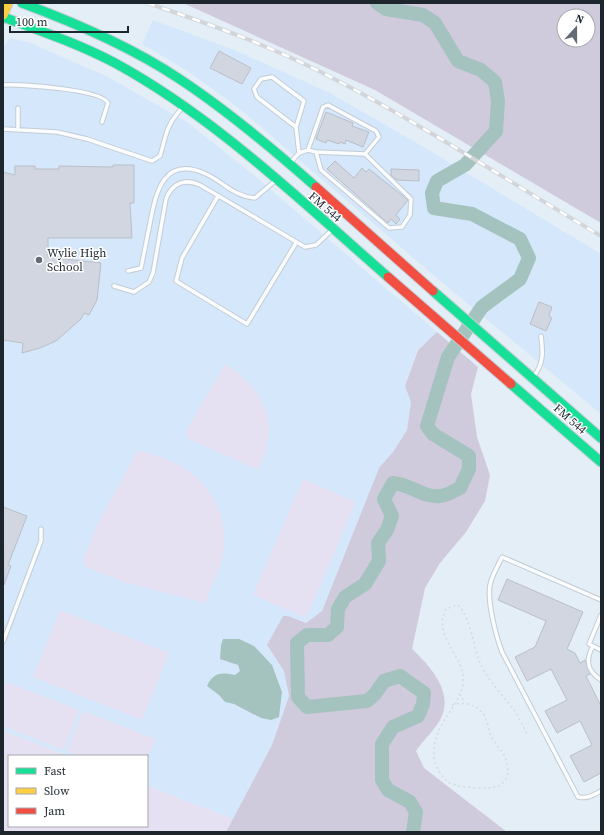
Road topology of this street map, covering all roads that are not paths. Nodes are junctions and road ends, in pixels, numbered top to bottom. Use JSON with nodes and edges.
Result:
{"nodes":[{"id":1,"x":8,"y":3,"type":"edge"},
{"id":2,"x":22,"y":3,"type":"edge"},
{"id":3,"x":3,"y":16,"type":"edge"},
{"id":4,"x":3,"y":85,"type":"edge"},
{"id":5,"x":184,"y":106,"type":"junction"},
{"id":6,"x":18,"y":108,"type":"dead end"},
{"id":7,"x":102,"y":122,"type":"dead end"},
{"id":8,"x":296,"y":127,"type":"junction"},
{"id":9,"x":3,"y":129,"type":"edge"},
{"id":10,"x":18,"y":129,"type":"junction"},
{"id":11,"x":308,"y":150,"type":"junction"},
{"id":12,"x":316,"y":152,"type":"junction"},
{"id":13,"x":299,"y":153,"type":"junction"},
{"id":14,"x":365,"y":154,"type":"junction"},
{"id":15,"x":289,"y":165,"type":"junction"},
{"id":16,"x":276,"y":180,"type":"junction"},
{"id":17,"x":218,"y":196,"type":"junction"},
{"id":18,"x":333,"y":229,"type":"junction"},
{"id":19,"x":296,"y":243,"type":"junction"},
{"id":20,"x":128,"y":271,"type":"dead end"},
{"id":21,"x":114,"y":286,"type":"dead end"},
{"id":22,"x":541,"y":336,"type":"dead end"},
{"id":23,"x":532,"y":378,"type":"junction"},
{"id":24,"x":601,"y":438,"type":"edge"},
{"id":25,"x":601,"y":462,"type":"edge"},
{"id":26,"x":41,"y":529,"type":"dead end"},
{"id":27,"x":601,"y":600,"type":"edge"},
{"id":28,"x":601,"y":615,"type":"edge"},
{"id":29,"x":3,"y":642,"type":"edge"},
{"id":30,"x":593,"y":646,"type":"junction"},
{"id":31,"x":601,"y":650,"type":"edge"},
{"id":32,"x":601,"y":680,"type":"edge"},
{"id":33,"x":601,"y":791,"type":"edge"}],
"edges":[{"from":1,"to":3,"type":"main road"},
{"from":2,"to":15,"type":"main road","name":"FM 544","number":"FM 544"},
{"from":3,"to":5,"type":"main road","name":"FM 544","number":"FM 544"},
{"from":4,"to":7,"type":"lane"},
{"from":5,"to":10,"type":"lane"},
{"from":5,"to":16,"type":"main road","name":"FM 544","number":"FM 544"},
{"from":6,"to":10,"type":"lane"},
{"from":8,"to":8,"type":"lane"},
{"from":8,"to":13,"type":"lane"},
{"from":9,"to":10,"type":"lane"},
{"from":11,"to":12,"type":"lane"},
{"from":11,"to":13,"type":"lane"},
{"from":11,"to":14,"type":"lane"},
{"from":12,"to":14,"type":"lane"},
{"from":12,"to":14,"type":"lane"},
{"from":13,"to":15,"type":"lane"},
{"from":15,"to":16,"type":"main road"},
{"from":15,"to":23,"type":"main road","name":"FM 544","number":"FM 544"},
{"from":16,"to":18,"type":"main road","name":"FM 544","number":"FM 544"},
{"from":16,"to":20,"type":"lane"},
{"from":17,"to":19,"type":"lane"},
{"from":17,"to":19,"type":"lane"},
{"from":17,"to":21,"type":"lane"},
{"from":18,"to":19,"type":"lane"},
{"from":18,"to":25,"type":"main road","name":"FM 544","number":"FM 544"},
{"from":22,"to":23,"type":"lane"},
{"from":23,"to":24,"type":"main road","name":"FM 544","number":"FM 544"},
{"from":26,"to":29,"type":"lane"},
{"from":27,"to":33,"type":"lane"},
{"from":28,"to":30,"type":"lane"},
{"from":30,"to":31,"type":"lane"},
{"from":30,"to":32,"type":"lane"}]}
